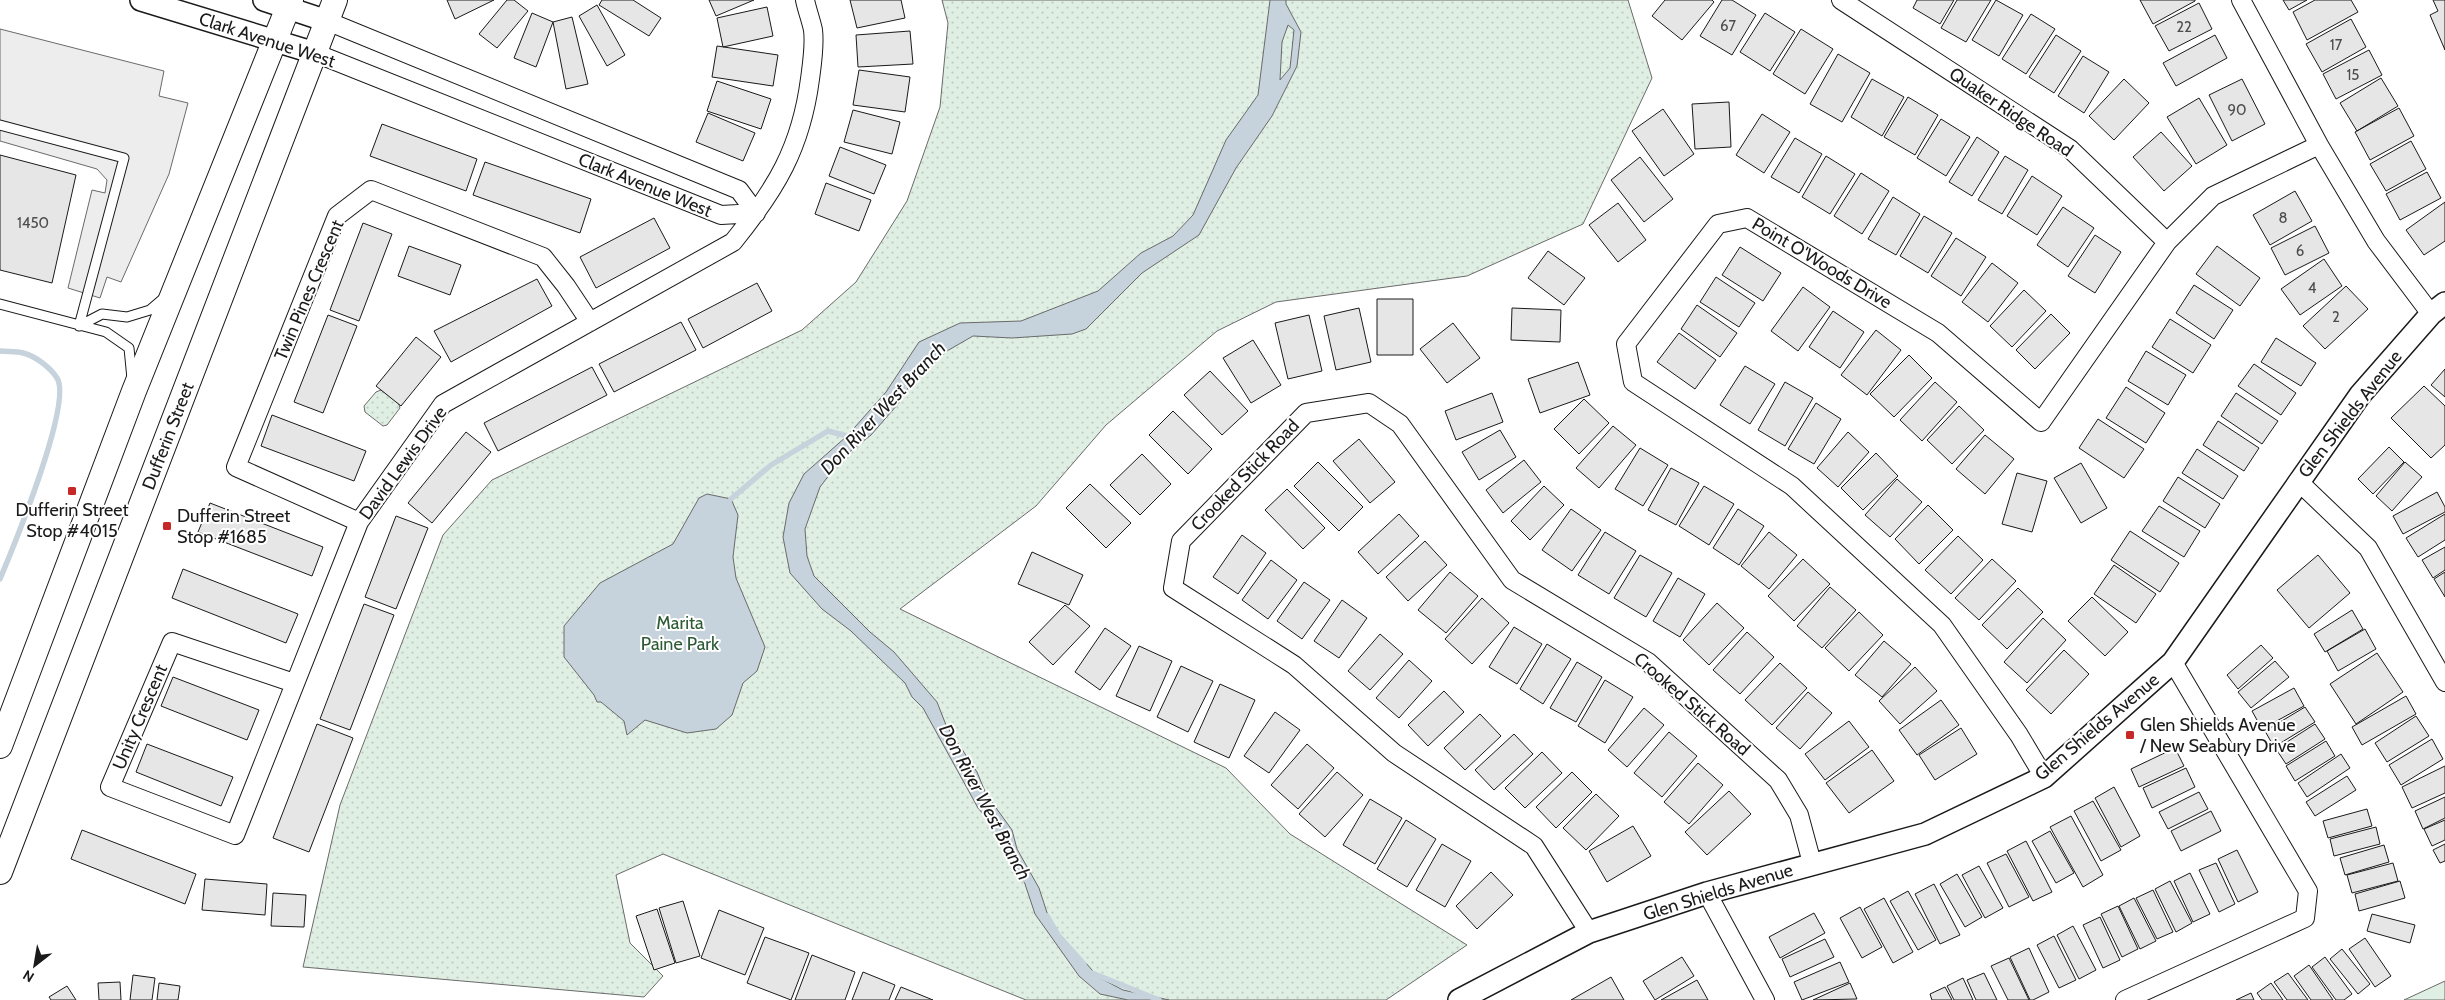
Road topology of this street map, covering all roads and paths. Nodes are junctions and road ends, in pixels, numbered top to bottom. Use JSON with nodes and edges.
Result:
{"nodes":[{"id":1,"x":141,"y":0,"type":"edge"},
{"id":2,"x":264,"y":0,"type":"edge"},
{"id":3,"x":805,"y":0,"type":"edge"},
{"id":4,"x":1841,"y":0,"type":"edge"},
{"id":5,"x":2241,"y":0,"type":"edge"},
{"id":6,"x":290,"y":3,"type":"edge"},
{"id":7,"x":331,"y":10,"type":"edge"},
{"id":8,"x":274,"y":39,"type":"junction"},
{"id":9,"x":315,"y":54,"type":"junction"},
{"id":10,"x":0,"y":125,"type":"edge"},
{"id":11,"x":2319,"y":145,"type":"junction"},
{"id":12,"x":756,"y":213,"type":"junction"},
{"id":13,"x":2167,"y":242,"type":"junction"},
{"id":14,"x":173,"y":291,"type":"junction"},
{"id":15,"x":0,"y":304,"type":"edge"},
{"id":16,"x":2438,"y":308,"type":"edge"},
{"id":17,"x":590,"y":322,"type":"junction"},
{"id":18,"x":79,"y":326,"type":"junction"},
{"id":19,"x":134,"y":391,"type":"junction"},
{"id":20,"x":2298,"y":481,"type":"junction"},
{"id":21,"x":359,"y":522,"type":"junction"},
{"id":22,"x":2173,"y":662,"type":"junction"},
{"id":23,"x":2445,"y":682,"type":"edge"},
{"id":24,"x":294,"y":683,"type":"junction"},
{"id":25,"x":0,"y":746,"type":"edge"},
{"id":26,"x":2044,"y":777,"type":"junction"},
{"id":27,"x":235,"y":835,"type":"joint"},
{"id":28,"x":1812,"y":863,"type":"junction"},
{"id":29,"x":0,"y":872,"type":"edge"},
{"id":30,"x":1707,"y":894,"type":"junction"},
{"id":31,"x":1588,"y":932,"type":"junction"},
{"id":32,"x":1459,"y":1000,"type":"edge"},
{"id":33,"x":1765,"y":1000,"type":"edge"},
{"id":34,"x":2125,"y":1000,"type":"edge"}],
"edges":[{"from":1,"to":8,"type":"street","name":"Clark Avenue West"},
{"from":2,"to":6,"type":"street","name":"Clark Avenue West"},
{"from":3,"to":12,"type":"street","name":"David Lewis Drive"},
{"from":4,"to":13,"type":"street","name":"Quaker Ridge Road"},
{"from":5,"to":11,"type":"street"},
{"from":6,"to":7,"type":"street","name":"Clark Avenue West"},
{"from":6,"to":8,"type":"main road"},
{"from":7,"to":9,"type":"main road","name":"Dufferin Street"},
{"from":7,"to":12,"type":"street","name":"Clark Avenue West"},
{"from":8,"to":9,"type":"street","name":"Clark Avenue West"},
{"from":8,"to":14,"type":"main road"},
{"from":9,"to":12,"type":"street","name":"Clark Avenue West"},
{"from":9,"to":29,"type":"main road","name":"Dufferin Street"},
{"from":10,"to":18,"type":"lane"},
{"from":11,"to":13,"type":"street","name":"Point O'Woods Drive"},
{"from":11,"to":16,"type":"street"},
{"from":12,"to":17,"type":"street","name":"David Lewis Drive"},
{"from":13,"to":26,"type":"street","name":"Point O'Woods Drive"},
{"from":14,"to":18,"type":"lane"},
{"from":14,"to":19,"type":"main road"},
{"from":15,"to":18,"type":"lane"},
{"from":16,"to":20,"type":"street","name":"Glen Shields Avenue"},
{"from":17,"to":21,"type":"street","name":"David Lewis Drive"},
{"from":17,"to":21,"type":"street","name":"Twin Pines Crescent"},
{"from":18,"to":19,"type":"lane"},
{"from":19,"to":25,"type":"main road"},
{"from":20,"to":22,"type":"street","name":"Glen Shields Avenue"},
{"from":20,"to":23,"type":"street"},
{"from":21,"to":24,"type":"street","name":"David Lewis Drive"},
{"from":22,"to":26,"type":"street","name":"Glen Shields Avenue"},
{"from":22,"to":34,"type":"street"},
{"from":24,"to":27,"type":"street","name":"David Lewis Drive"},
{"from":24,"to":27,"type":"street","name":"Unity Crescent"},
{"from":26,"to":28,"type":"street","name":"Glen Shields Avenue"},
{"from":28,"to":30,"type":"street","name":"Glen Shields Avenue"},
{"from":28,"to":31,"type":"street","name":"Crooked Stick Road"},
{"from":30,"to":31,"type":"street","name":"Glen Shields Avenue"},
{"from":30,"to":33,"type":"street"},
{"from":31,"to":32,"type":"street","name":"Glen Shields Avenue"}]}
